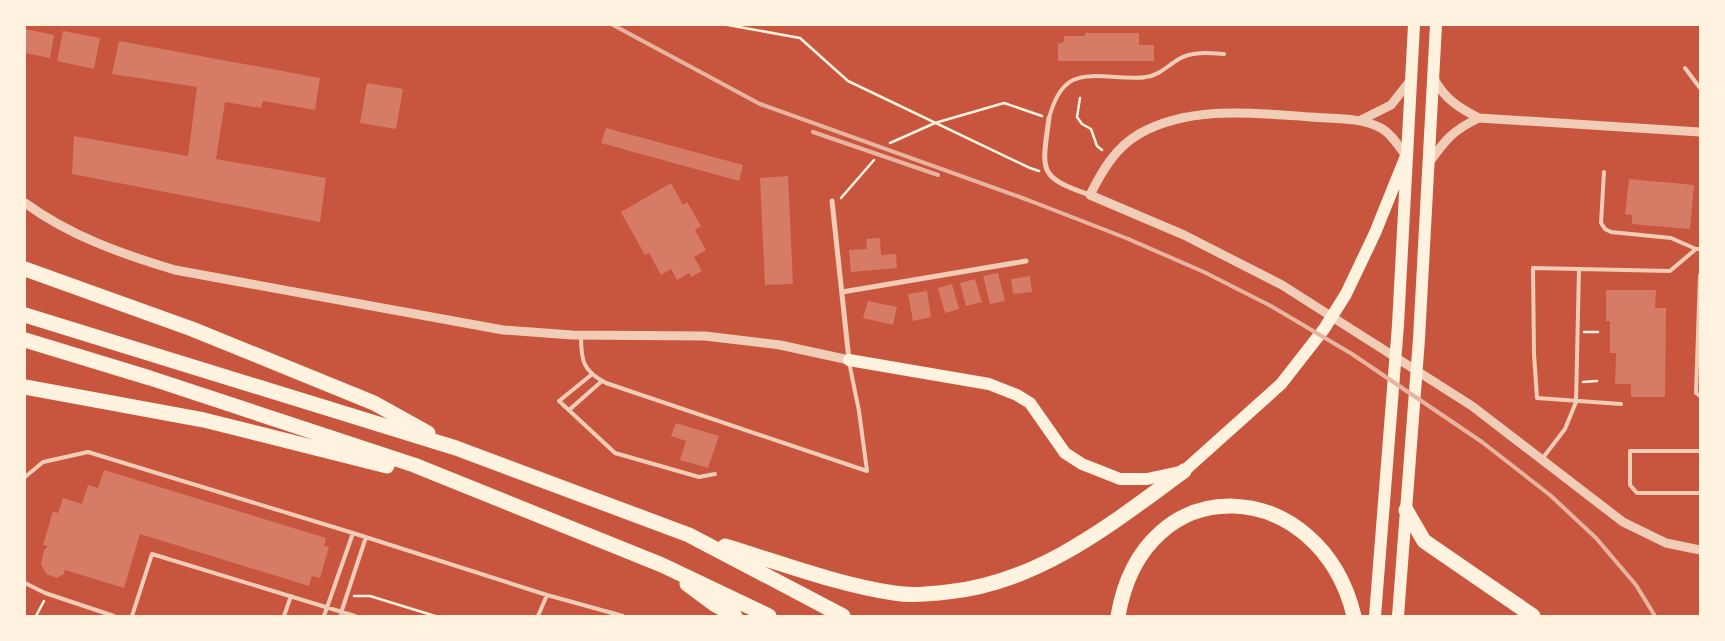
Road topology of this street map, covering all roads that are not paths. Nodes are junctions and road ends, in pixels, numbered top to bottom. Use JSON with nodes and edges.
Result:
{"nodes":[{"id":1,"x":1414,"y":25,"type":"edge"},
{"id":2,"x":1436,"y":25,"type":"edge"},
{"id":3,"x":1224,"y":54,"type":"dead end"},
{"id":4,"x":1685,"y":68,"type":"dead end"},
{"id":5,"x":1434,"y":79,"type":"junction"},
{"id":6,"x":1411,"y":80,"type":"junction"},
{"id":7,"x":1700,"y":88,"type":"edge"},
{"id":8,"x":1049,"y":118,"type":"joint"},
{"id":9,"x":1479,"y":118,"type":"junction"},
{"id":10,"x":1361,"y":120,"type":"junction"},
{"id":11,"x":1700,"y":132,"type":"edge"},
{"id":12,"x":1406,"y":156,"type":"junction"},
{"id":13,"x":1429,"y":163,"type":"junction"},
{"id":14,"x":1604,"y":172,"type":"dead end"},
{"id":15,"x":1090,"y":195,"type":"junction"},
{"id":16,"x":832,"y":201,"type":"dead end"},
{"id":17,"x":25,"y":204,"type":"edge"},
{"id":18,"x":1698,"y":249,"type":"edge"},
{"id":19,"x":1026,"y":261,"type":"dead end"},
{"id":20,"x":25,"y":269,"type":"edge"},
{"id":21,"x":1579,"y":269,"type":"junction"},
{"id":22,"x":1700,"y":275,"type":"edge"},
{"id":23,"x":842,"y":292,"type":"junction"},
{"id":24,"x":25,"y":315,"type":"edge"},
{"id":25,"x":581,"y":336,"type":"junction"},
{"id":26,"x":25,"y":340,"type":"edge"},
{"id":27,"x":849,"y":360,"type":"junction"},
{"id":28,"x":591,"y":375,"type":"junction"},
{"id":29,"x":602,"y":381,"type":"junction"},
{"id":30,"x":25,"y":388,"type":"edge"},
{"id":31,"x":1700,"y":396,"type":"edge"},
{"id":32,"x":1576,"y":402,"type":"junction"},
{"id":33,"x":1621,"y":404,"type":"dead end"},
{"id":34,"x":569,"y":410,"type":"junction"},
{"id":35,"x":456,"y":448,"type":"junction"},
{"id":36,"x":1700,"y":451,"type":"edge"},
{"id":37,"x":1542,"y":459,"type":"junction"},
{"id":38,"x":1184,"y":471,"type":"junction"},
{"id":39,"x":715,"y":474,"type":"dead end"},
{"id":40,"x":25,"y":476,"type":"edge"},
{"id":41,"x":484,"y":492,"type":"junction"},
{"id":42,"x":1700,"y":493,"type":"edge"},
{"id":43,"x":1406,"y":510,"type":"junction"},
{"id":44,"x":354,"y":533,"type":"junction"},
{"id":45,"x":689,"y":535,"type":"junction"},
{"id":46,"x":366,"y":537,"type":"junction"},
{"id":47,"x":1700,"y":550,"type":"edge"},
{"id":48,"x":662,"y":565,"type":"junction"},
{"id":49,"x":25,"y":583,"type":"edge"},
{"id":50,"x":546,"y":595,"type":"junction"},
{"id":51,"x":291,"y":596,"type":"junction"},
{"id":52,"x":326,"y":607,"type":"junction"},
{"id":53,"x":341,"y":614,"type":"edge"},
{"id":54,"x":114,"y":616,"type":"edge"},
{"id":55,"x":132,"y":616,"type":"edge"},
{"id":56,"x":284,"y":616,"type":"edge"},
{"id":57,"x":324,"y":616,"type":"edge"},
{"id":58,"x":355,"y":616,"type":"edge"},
{"id":59,"x":538,"y":616,"type":"edge"},
{"id":60,"x":623,"y":616,"type":"edge"},
{"id":61,"x":735,"y":616,"type":"edge"},
{"id":62,"x":769,"y":616,"type":"edge"},
{"id":63,"x":843,"y":616,"type":"edge"},
{"id":64,"x":1118,"y":616,"type":"edge"},
{"id":65,"x":1354,"y":616,"type":"edge"},
{"id":66,"x":1375,"y":616,"type":"edge"},
{"id":67,"x":1398,"y":616,"type":"edge"},
{"id":68,"x":1533,"y":616,"type":"edge"}],
"edges":[{"from":1,"to":6,"type":"main road"},
{"from":2,"to":5,"type":"main road"},
{"from":3,"to":8,"type":"lane"},
{"from":4,"to":7,"type":"lane"},
{"from":5,"to":9,"type":"street"},
{"from":5,"to":13,"type":"main road"},
{"from":6,"to":10,"type":"street"},
{"from":6,"to":12,"type":"main road"},
{"from":8,"to":15,"type":"street"},
{"from":9,"to":11,"type":"street"},
{"from":9,"to":13,"type":"street"},
{"from":10,"to":12,"type":"street"},
{"from":10,"to":15,"type":"street"},
{"from":12,"to":38,"type":"main road"},
{"from":12,"to":66,"type":"main road"},
{"from":13,"to":43,"type":"main road"},
{"from":14,"to":18,"type":"lane"},
{"from":15,"to":37,"type":"street"},
{"from":16,"to":23,"type":"street"},
{"from":17,"to":25,"type":"street"},
{"from":18,"to":21,"type":"lane"},
{"from":19,"to":23,"type":"street"},
{"from":20,"to":35,"type":"highway"},
{"from":21,"to":32,"type":"lane"},
{"from":21,"to":32,"type":"lane"},
{"from":22,"to":31,"type":"lane"},
{"from":23,"to":27,"type":"street"},
{"from":24,"to":35,"type":"highway"},
{"from":25,"to":27,"type":"street"},
{"from":25,"to":28,"type":"lane"},
{"from":26,"to":41,"type":"highway"},
{"from":27,"to":29,"type":"lane"},
{"from":27,"to":38,"type":"main road"},
{"from":28,"to":29,"type":"lane"},
{"from":28,"to":34,"type":"lane"},
{"from":29,"to":34,"type":"lane"},
{"from":30,"to":41,"type":"highway"},
{"from":32,"to":33,"type":"lane"},
{"from":32,"to":37,"type":"lane"},
{"from":34,"to":39,"type":"lane"},
{"from":35,"to":45,"type":"highway"},
{"from":36,"to":42,"type":"lane"},
{"from":37,"to":47,"type":"street"},
{"from":38,"to":45,"type":"highway"},
{"from":40,"to":44,"type":"lane"},
{"from":41,"to":48,"type":"highway"},
{"from":43,"to":67,"type":"main road"},
{"from":43,"to":68,"type":"highway"},
{"from":44,"to":46,"type":"lane"},
{"from":44,"to":52,"type":"lane"},
{"from":45,"to":63,"type":"highway"},
{"from":46,"to":50,"type":"lane"},
{"from":46,"to":53,"type":"lane"},
{"from":48,"to":61,"type":"highway"},
{"from":48,"to":62,"type":"highway"},
{"from":49,"to":54,"type":"lane"},
{"from":50,"to":59,"type":"lane"},
{"from":50,"to":60,"type":"lane"},
{"from":51,"to":52,"type":"lane"},
{"from":51,"to":55,"type":"lane"},
{"from":51,"to":56,"type":"lane"},
{"from":52,"to":53,"type":"lane"},
{"from":52,"to":57,"type":"lane"},
{"from":53,"to":58,"type":"lane"},
{"from":64,"to":65,"type":"highway"}]}
